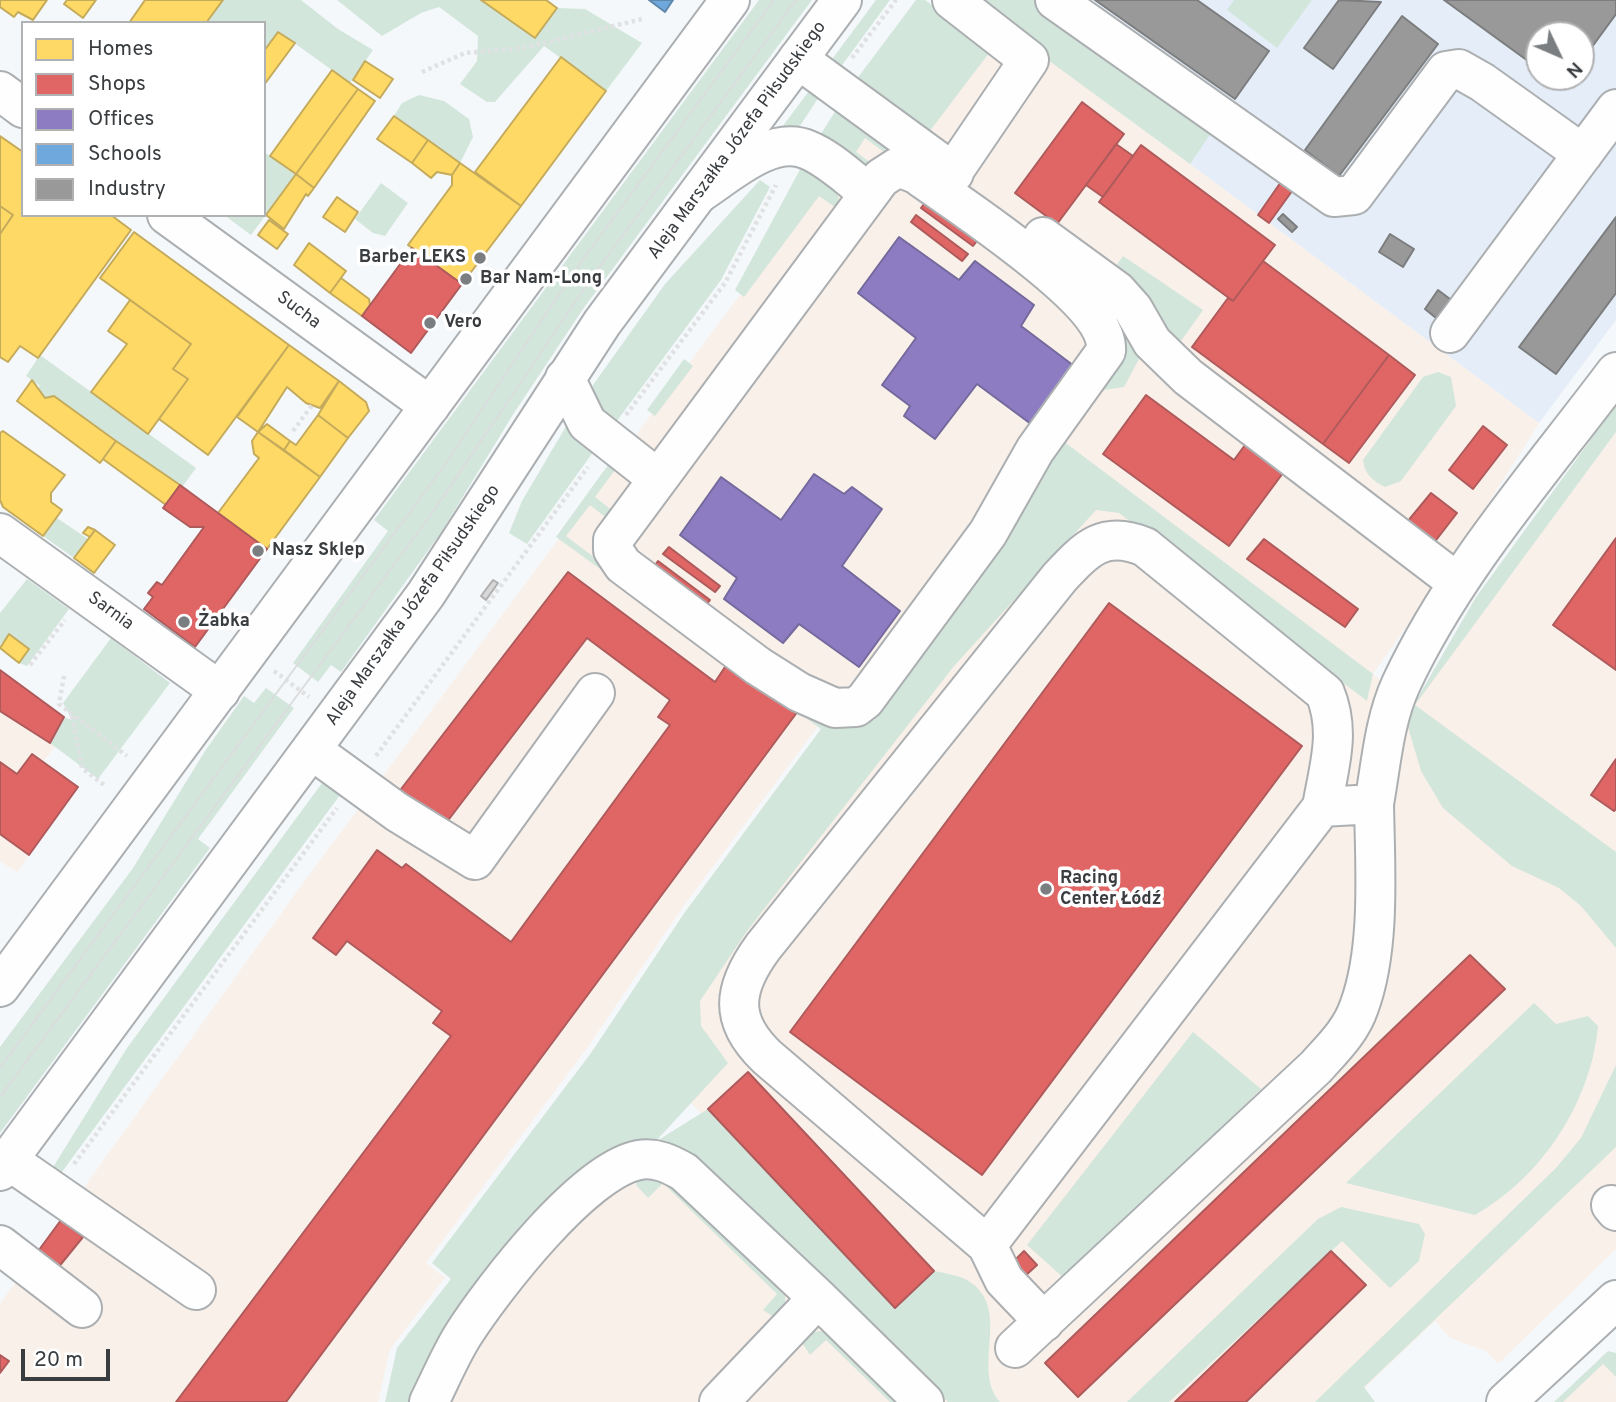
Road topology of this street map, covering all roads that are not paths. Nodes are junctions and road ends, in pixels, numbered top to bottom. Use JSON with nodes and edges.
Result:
{"nodes":[{"id":1,"x":730,"y":0,"type":"edge"},
{"id":2,"x":842,"y":0,"type":"edge"},
{"id":3,"x":951,"y":0,"type":"edge"},
{"id":4,"x":1055,"y":0,"type":"edge"},
{"id":5,"x":798,"y":59,"type":"junction"},
{"id":6,"x":0,"y":91,"type":"edge"},
{"id":7,"x":21,"y":107,"type":"edge"},
{"id":8,"x":1616,"y":109,"type":"edge"},
{"id":9,"x":1583,"y":154,"type":"junction"},
{"id":10,"x":953,"y":172,"type":"junction"},
{"id":11,"x":701,"y":191,"type":"junction"},
{"id":12,"x":869,"y":193,"type":"junction"},
{"id":13,"x":170,"y":217,"type":"edge"},
{"id":14,"x":1450,"y":333,"type":"dead end"},
{"id":15,"x":1616,"y":372,"type":"edge"},
{"id":16,"x":565,"y":377,"type":"junction"},
{"id":17,"x":430,"y":406,"type":"junction"},
{"id":18,"x":693,"y":430,"type":"junction"},
{"id":19,"x":612,"y":440,"type":"junction"},
{"id":20,"x":657,"y":478,"type":"junction"},
{"id":21,"x":0,"y":533,"type":"edge"},
{"id":22,"x":1458,"y":583,"type":"junction"},
{"id":23,"x":220,"y":691,"type":"junction"},
{"id":24,"x":596,"y":693,"type":"dead end"},
{"id":25,"x":313,"y":751,"type":"junction"},
{"id":26,"x":1374,"y":804,"type":"junction"},
{"id":27,"x":1322,"y":807,"type":"junction"},
{"id":28,"x":0,"y":987,"type":"edge"},
{"id":29,"x":4,"y":1165,"type":"edge"},
{"id":30,"x":0,"y":1245,"type":"edge"},
{"id":31,"x":987,"y":1245,"type":"junction"},
{"id":32,"x":196,"y":1290,"type":"dead end"},
{"id":33,"x":818,"y":1298,"type":"junction"},
{"id":34,"x":1614,"y":1307,"type":"edge"},
{"id":35,"x":82,"y":1308,"type":"dead end"},
{"id":36,"x":1044,"y":1322,"type":"junction"},
{"id":37,"x":1015,"y":1348,"type":"dead end"},
{"id":38,"x":429,"y":1402,"type":"edge"},
{"id":39,"x":719,"y":1402,"type":"edge"},
{"id":40,"x":924,"y":1402,"type":"edge"},
{"id":41,"x":1506,"y":1402,"type":"edge"}],
"edges":[{"from":1,"to":17,"type":"main road"},
{"from":2,"to":5,"type":"main road","name":"Aleja Marszałka Józefa Piłsudskiego"},
{"from":3,"to":10,"type":"main road"},
{"from":4,"to":9,"type":"main road"},
{"from":5,"to":10,"type":"main road"},
{"from":5,"to":11,"type":"main road","name":"Aleja Marszałka Józefa Piłsudskiego"},
{"from":6,"to":7,"type":"main road"},
{"from":8,"to":9,"type":"main road"},
{"from":9,"to":14,"type":"main road"},
{"from":10,"to":22,"type":"main road"},
{"from":11,"to":12,"type":"main road"},
{"from":11,"to":16,"type":"main road","name":"Aleja Marszałka Józefa Piłsudskiego"},
{"from":12,"to":18,"type":"main road"},
{"from":12,"to":20,"type":"main road"},
{"from":13,"to":17,"type":"main road","name":"Sucha"},
{"from":15,"to":22,"type":"main road"},
{"from":16,"to":19,"type":"main road"},
{"from":16,"to":25,"type":"main road","name":"Aleja Marszałka Józefa Piłsudskiego"},
{"from":17,"to":23,"type":"main road"},
{"from":18,"to":19,"type":"main road"},
{"from":18,"to":20,"type":"main road"},
{"from":19,"to":20,"type":"main road"},
{"from":21,"to":23,"type":"main road","name":"Sarnia"},
{"from":22,"to":26,"type":"main road"},
{"from":23,"to":28,"type":"main road"},
{"from":24,"to":25,"type":"main road"},
{"from":25,"to":29,"type":"main road","name":"Aleja Marszałka Józefa Piłsudskiego"},
{"from":26,"to":27,"type":"main road"},
{"from":26,"to":36,"type":"main road"},
{"from":27,"to":31,"type":"main road"},
{"from":27,"to":31,"type":"main road"},
{"from":29,"to":32,"type":"main road"},
{"from":30,"to":35,"type":"main road"},
{"from":31,"to":36,"type":"main road"},
{"from":33,"to":38,"type":"main road"},
{"from":33,"to":39,"type":"main road"},
{"from":33,"to":40,"type":"main road"},
{"from":34,"to":41,"type":"main road"},
{"from":36,"to":37,"type":"main road"}]}
